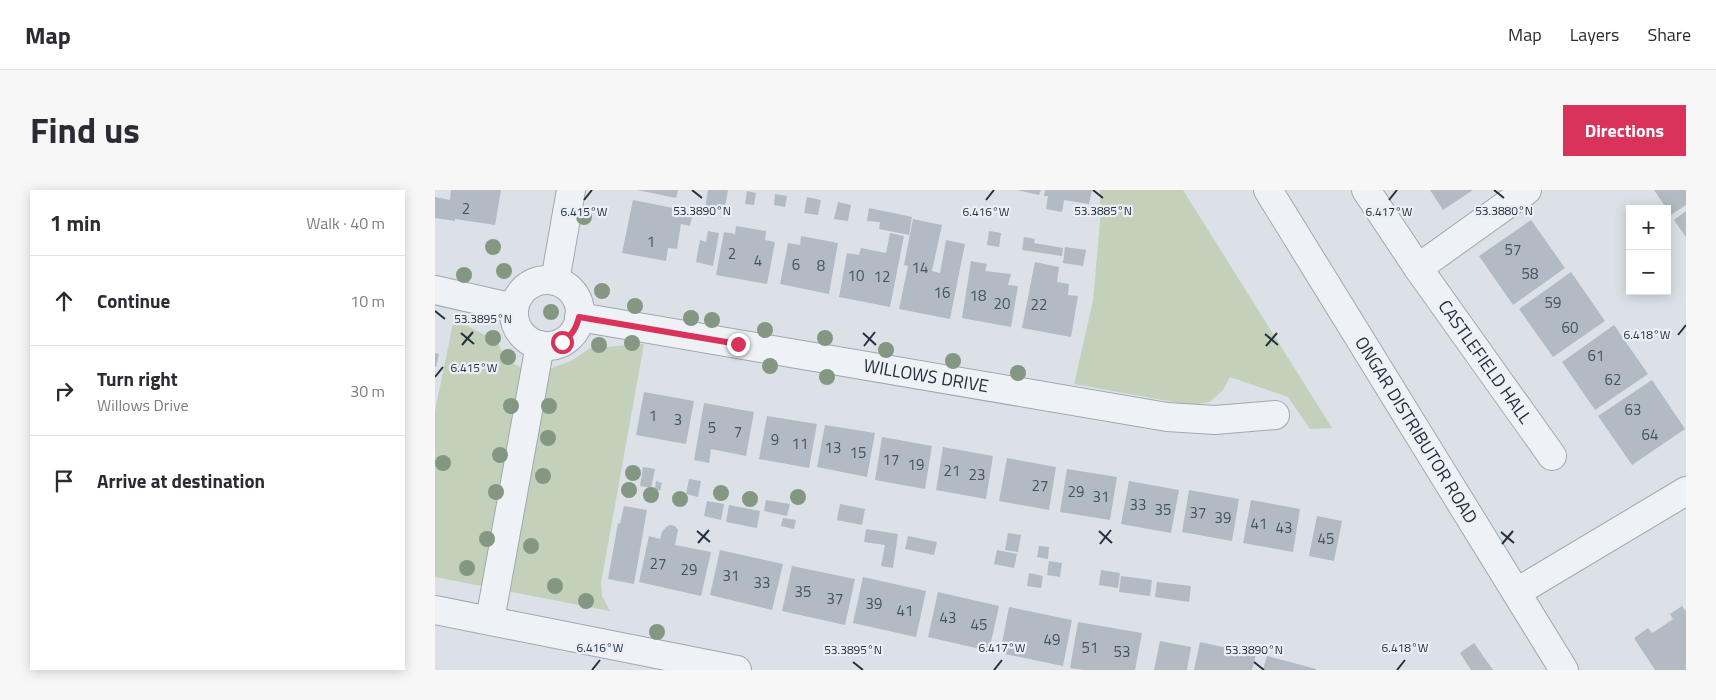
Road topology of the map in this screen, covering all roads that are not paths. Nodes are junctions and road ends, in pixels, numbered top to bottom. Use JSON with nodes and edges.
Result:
{"nodes":[{"id":1,"x":571,"y":190,"type":"edge"},
{"id":2,"x":1268,"y":190,"type":"edge"},
{"id":3,"x":1366,"y":190,"type":"edge"},
{"id":4,"x":1527,"y":190,"type":"edge"},
{"id":5,"x":1418,"y":268,"type":"junction"},
{"id":6,"x":555,"y":281,"type":"junction"},
{"id":7,"x":435,"y":290,"type":"edge"},
{"id":8,"x":514,"y":308,"type":"junction"},
{"id":9,"x":579,"y":317,"type":"junction"},
{"id":10,"x":540,"y":345,"type":"junction"},
{"id":11,"x":1275,"y":415,"type":"dead end"},
{"id":12,"x":1552,"y":456,"type":"dead end"},
{"id":13,"x":1686,"y":491,"type":"edge"},
{"id":14,"x":1517,"y":592,"type":"junction"},
{"id":15,"x":435,"y":610,"type":"edge"},
{"id":16,"x":490,"y":620,"type":"junction"},
{"id":17,"x":737,"y":670,"type":"edge"},
{"id":18,"x":1564,"y":670,"type":"edge"}],
"edges":[{"from":1,"to":6,"type":"street"},
{"from":2,"to":14,"type":"street","name":"ONGAR DISTRIBUTOR ROAD"},
{"from":3,"to":5,"type":"street","name":"CASTLEFIELD HALL"},
{"from":4,"to":5,"type":"street"},
{"from":5,"to":12,"type":"street","name":"CASTLEFIELD HALL"},
{"from":6,"to":8,"type":"street"},
{"from":6,"to":9,"type":"street"},
{"from":7,"to":8,"type":"street"},
{"from":8,"to":10,"type":"street"},
{"from":9,"to":10,"type":"street"},
{"from":9,"to":11,"type":"street","name":"WILLOWS DRIVE"},
{"from":10,"to":16,"type":"street"},
{"from":13,"to":14,"type":"street"},
{"from":14,"to":18,"type":"street","name":"ONGAR DISTRIBUTOR ROAD"},
{"from":15,"to":16,"type":"street"},
{"from":16,"to":17,"type":"street"}]}
